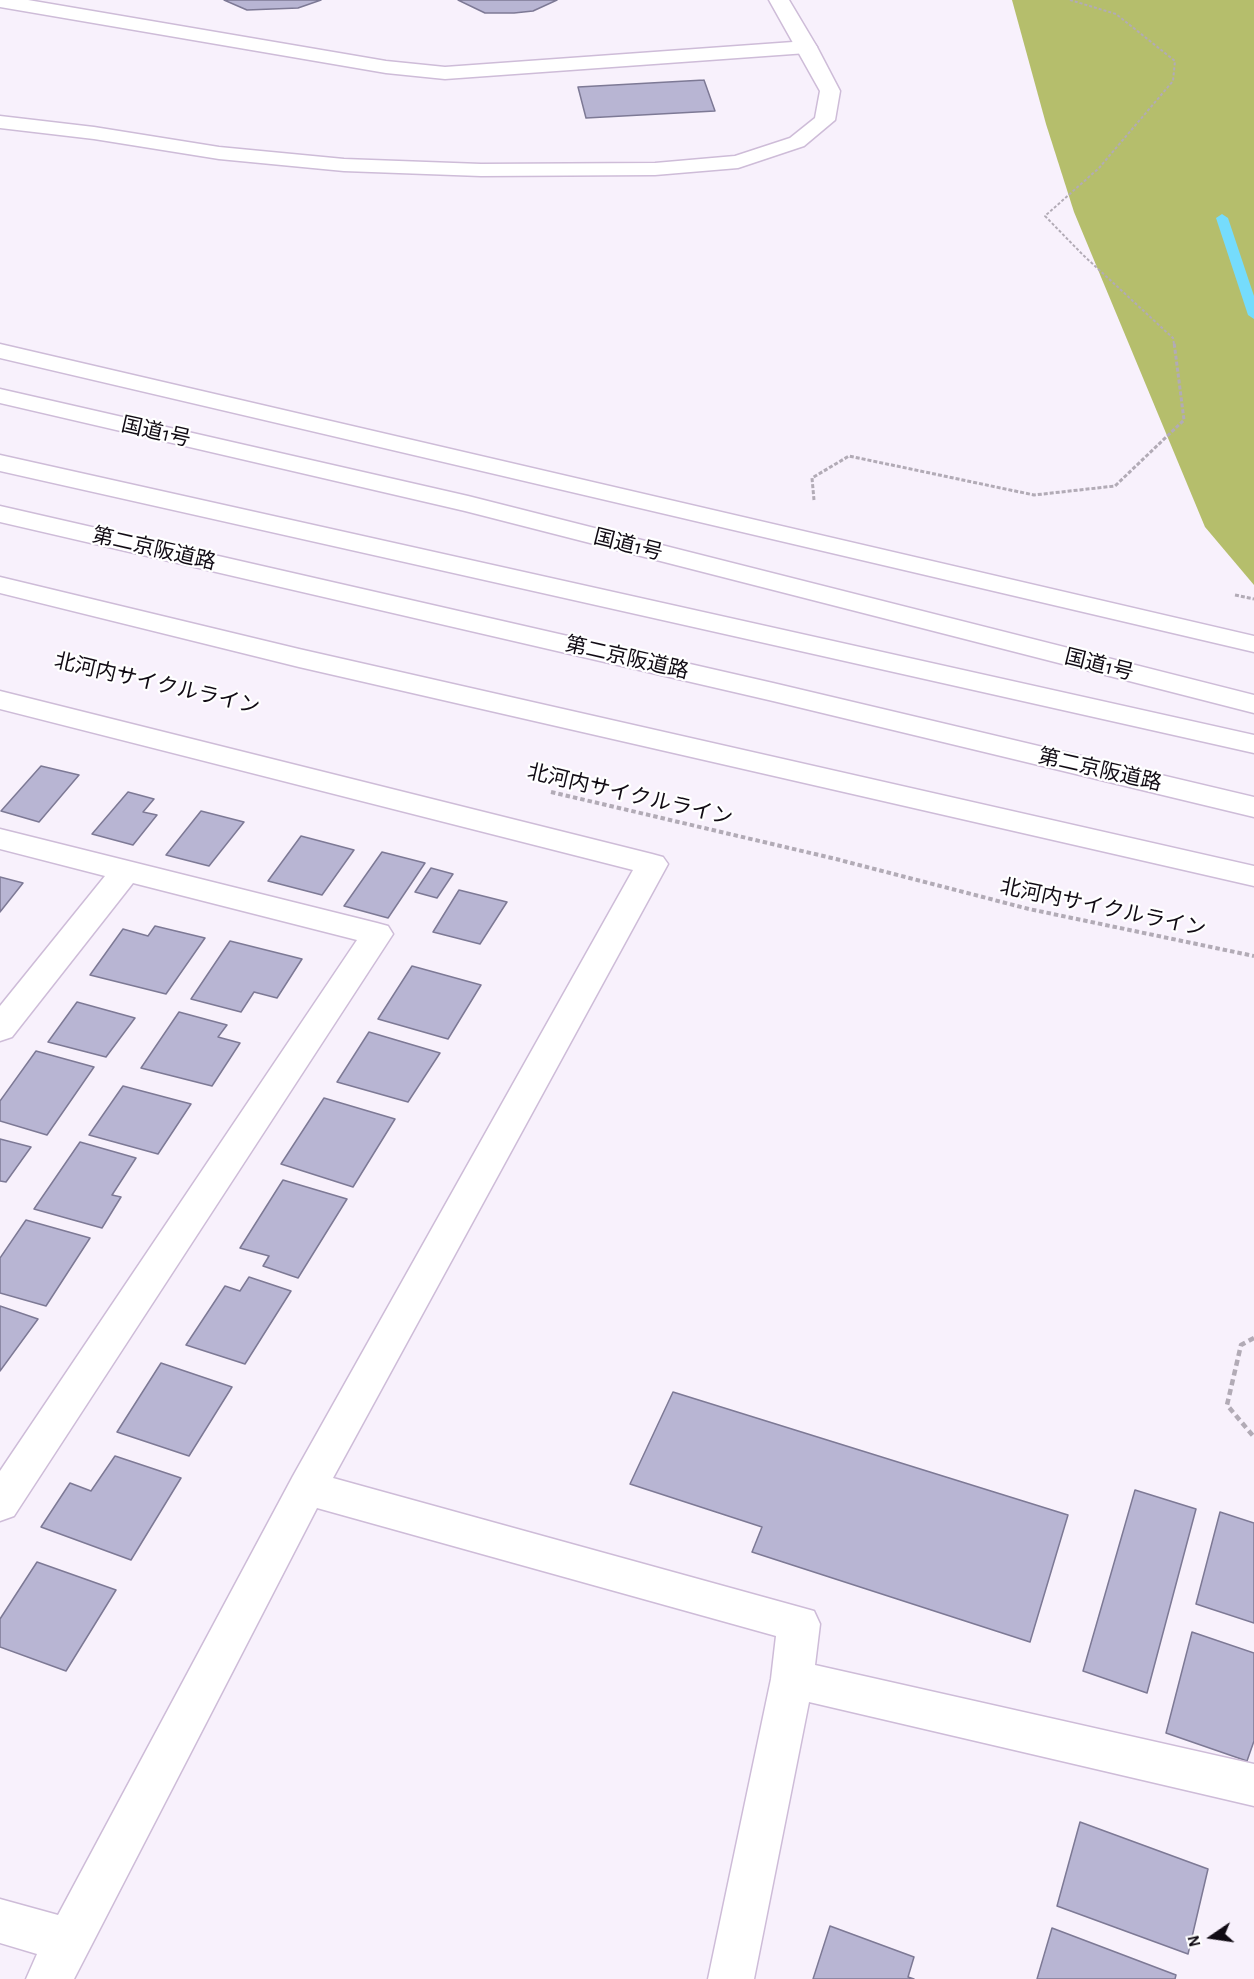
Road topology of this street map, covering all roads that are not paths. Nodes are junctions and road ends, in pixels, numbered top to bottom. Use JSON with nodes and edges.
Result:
{"nodes":[{"id":1,"x":0,"y":0,"type":"edge"},
{"id":2,"x":779,"y":0,"type":"edge"},
{"id":3,"x":807,"y":47,"type":"junction"},
{"id":4,"x":0,"y":123,"type":"edge"},
{"id":5,"x":0,"y":351,"type":"edge"},
{"id":6,"x":0,"y":396,"type":"edge"},
{"id":7,"x":0,"y":463,"type":"edge"},
{"id":8,"x":0,"y":513,"type":"edge"},
{"id":9,"x":0,"y":585,"type":"edge"},
{"id":10,"x":1254,"y":644,"type":"edge"},
{"id":11,"x":0,"y":700,"type":"edge"},
{"id":12,"x":1254,"y":704,"type":"edge"},
{"id":13,"x":1254,"y":744,"type":"edge"},
{"id":14,"x":1254,"y":807,"type":"edge"},
{"id":15,"x":0,"y":839,"type":"edge"},
{"id":16,"x":126,"y":870,"type":"junction"},
{"id":17,"x":1254,"y":876,"type":"edge"},
{"id":18,"x":0,"y":1029,"type":"edge"},
{"id":19,"x":307,"y":1488,"type":"junction"},
{"id":20,"x":0,"y":1503,"type":"edge"},
{"id":21,"x":792,"y":1679,"type":"junction"},
{"id":22,"x":1254,"y":1785,"type":"edge"},
{"id":23,"x":0,"y":1921,"type":"edge"},
{"id":24,"x":58,"y":1960,"type":"edge"},
{"id":25,"x":731,"y":1979,"type":"edge"}],
"edges":[{"from":1,"to":3,"type":"main road"},
{"from":2,"to":3,"type":"main road"},
{"from":3,"to":4,"type":"main road"},
{"from":5,"to":10,"type":"main road"},
{"from":6,"to":12,"type":"main road","name":"国道1号"},
{"from":7,"to":13,"type":"main road"},
{"from":8,"to":14,"type":"main road","name":"第二京阪道路"},
{"from":9,"to":17,"type":"main road"},
{"from":11,"to":19,"type":"main road"},
{"from":15,"to":16,"type":"main road"},
{"from":16,"to":18,"type":"main road"},
{"from":16,"to":20,"type":"main road"},
{"from":19,"to":21,"type":"main road"},
{"from":19,"to":24,"type":"main road"},
{"from":21,"to":22,"type":"main road"},
{"from":21,"to":25,"type":"main road"},
{"from":23,"to":24,"type":"main road"}]}
